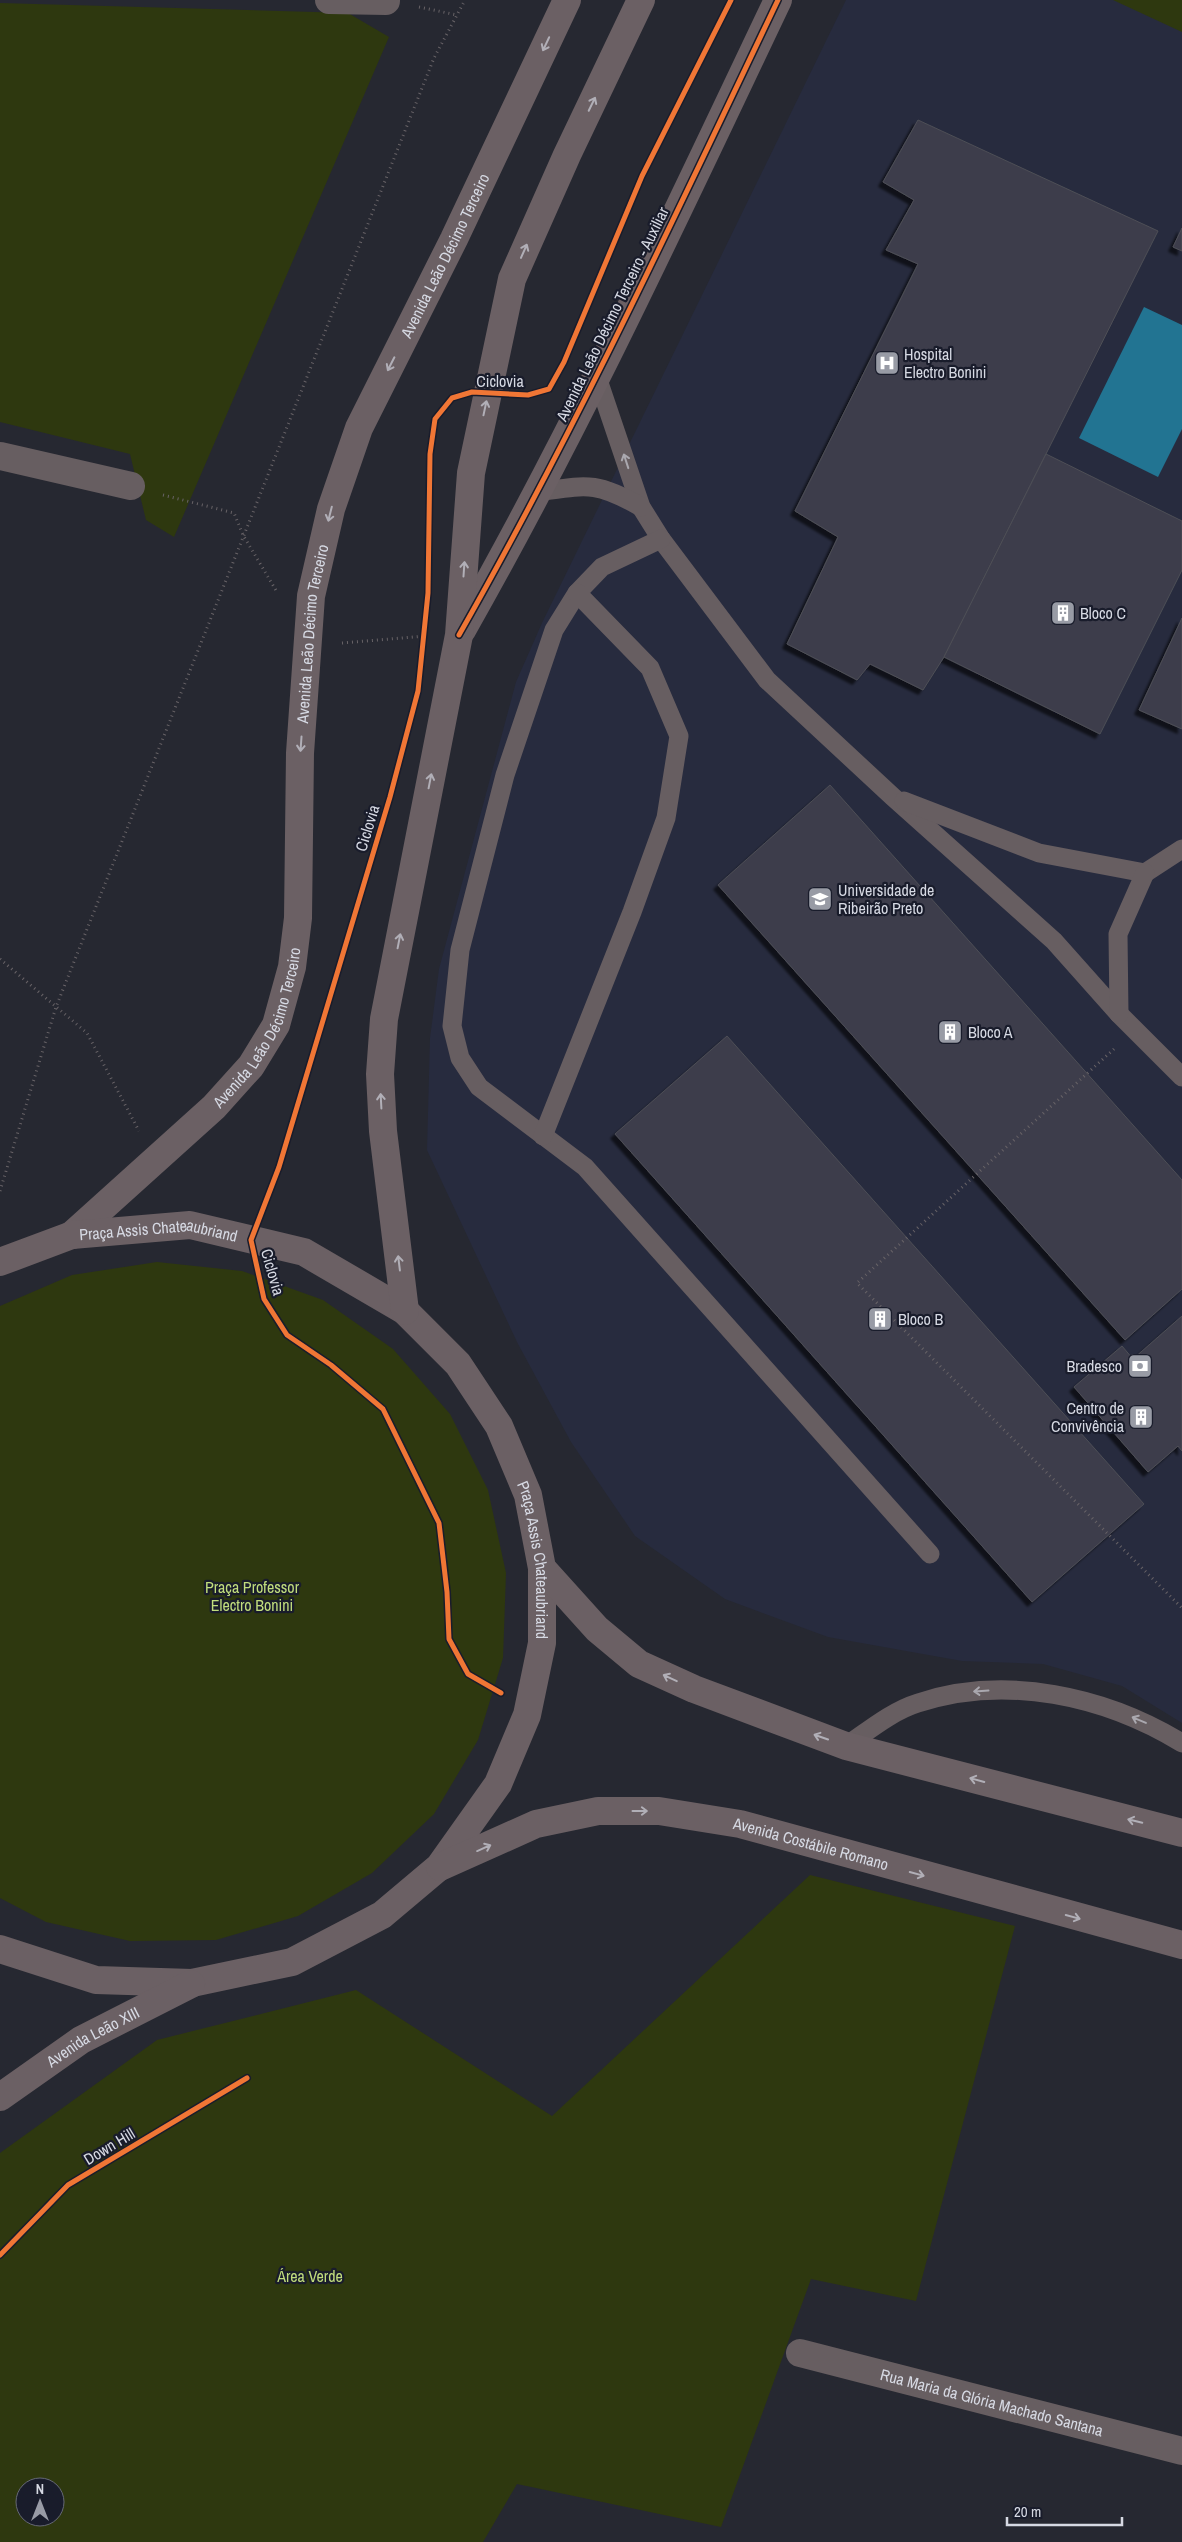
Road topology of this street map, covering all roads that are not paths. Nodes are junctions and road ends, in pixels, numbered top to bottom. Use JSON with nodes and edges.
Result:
{"nodes":[{"id":1,"x":329,"y":0,"type":"edge"},
{"id":2,"x":567,"y":0,"type":"edge"},
{"id":3,"x":641,"y":0,"type":"edge"},
{"id":4,"x":778,"y":0,"type":"edge"},
{"id":5,"x":386,"y":1,"type":"dead end"},
{"id":6,"x":596,"y":374,"type":"junction"},
{"id":7,"x":0,"y":456,"type":"edge"},
{"id":8,"x":131,"y":486,"type":"road end"},
{"id":9,"x":538,"y":492,"type":"junction"},
{"id":10,"x":641,"y":507,"type":"junction"},
{"id":11,"x":661,"y":539,"type":"junction"},
{"id":12,"x":577,"y":593,"type":"junction"},
{"id":13,"x":459,"y":635,"type":"junction"},
{"id":14,"x":893,"y":797,"type":"junction"},
{"id":15,"x":1182,"y":849,"type":"edge"},
{"id":16,"x":1145,"y":873,"type":"junction"},
{"id":17,"x":1119,"y":1014,"type":"junction"},
{"id":18,"x":1182,"y":1077,"type":"edge"},
{"id":19,"x":543,"y":1136,"type":"junction"},
{"id":20,"x":72,"y":1235,"type":"junction"},
{"id":21,"x":0,"y":1262,"type":"edge"},
{"id":22,"x":405,"y":1311,"type":"junction"},
{"id":23,"x":930,"y":1554,"type":"dead end"},
{"id":24,"x":542,"y":1568,"type":"junction"},
{"id":25,"x":1182,"y":1743,"type":"edge"},
{"id":26,"x":846,"y":1746,"type":"junction"},
{"id":27,"x":1182,"y":1833,"type":"edge"},
{"id":28,"x":439,"y":1867,"type":"junction"},
{"id":29,"x":1182,"y":1946,"type":"edge"},
{"id":30,"x":0,"y":1949,"type":"edge"},
{"id":31,"x":192,"y":1983,"type":"junction"},
{"id":32,"x":0,"y":2097,"type":"edge"},
{"id":33,"x":800,"y":2353,"type":"dead end"},
{"id":34,"x":1182,"y":2450,"type":"edge"}],
"edges":[{"from":1,"to":5,"type":"street"},
{"from":2,"to":20,"type":"main road","name":"Avenida Leão Décimo Terceiro","one_way":true},
{"from":13,"to":3,"type":"main road","one_way":true},
{"from":4,"to":6,"type":"main road","name":"Avenida Leão Décimo Terceiro - Auxiliar"},
{"from":6,"to":9,"type":"main road","name":"Avenida Leão Décimo Terceiro - Auxiliar"},
{"from":10,"to":6,"type":"lane","one_way":true},
{"from":7,"to":8,"type":"street"},
{"from":9,"to":10,"type":"lane"},
{"from":9,"to":13,"type":"main road","name":"Avenida Leão Décimo Terceiro - Auxiliar"},
{"from":10,"to":11,"type":"lane"},
{"from":11,"to":12,"type":"lane"},
{"from":11,"to":14,"type":"lane"},
{"from":12,"to":19,"type":"lane"},
{"from":12,"to":19,"type":"lane"},
{"from":22,"to":13,"type":"main road","one_way":true},
{"from":14,"to":16,"type":"lane"},
{"from":14,"to":17,"type":"lane"},
{"from":15,"to":16,"type":"lane"},
{"from":16,"to":17,"type":"lane"},
{"from":17,"to":18,"type":"lane"},
{"from":19,"to":23,"type":"lane"},
{"from":20,"to":21,"type":"main road","name":"Praça Assis Chateaubriand"},
{"from":20,"to":22,"type":"main road","name":"Praça Assis Chateaubriand"},
{"from":22,"to":24,"type":"main road","name":"Praça Assis Chateaubriand"},
{"from":26,"to":24,"type":"main road","one_way":true},
{"from":24,"to":28,"type":"main road","name":"Praça Assis Chateaubriand"},
{"from":25,"to":26,"type":"lane","one_way":true},
{"from":27,"to":26,"type":"main road","one_way":true},
{"from":28,"to":29,"type":"main road","name":"Avenida Costábile Romano","one_way":true},
{"from":28,"to":31,"type":"main road","name":"Praça Assis Chateaubriand"},
{"from":30,"to":31,"type":"main road","name":"Praça Assis Chateaubriand"},
{"from":31,"to":32,"type":"main road","name":"Avenida Leão XIII"},
{"from":33,"to":34,"type":"street","name":"Rua Maria da Glória Machado Santana"}]}
